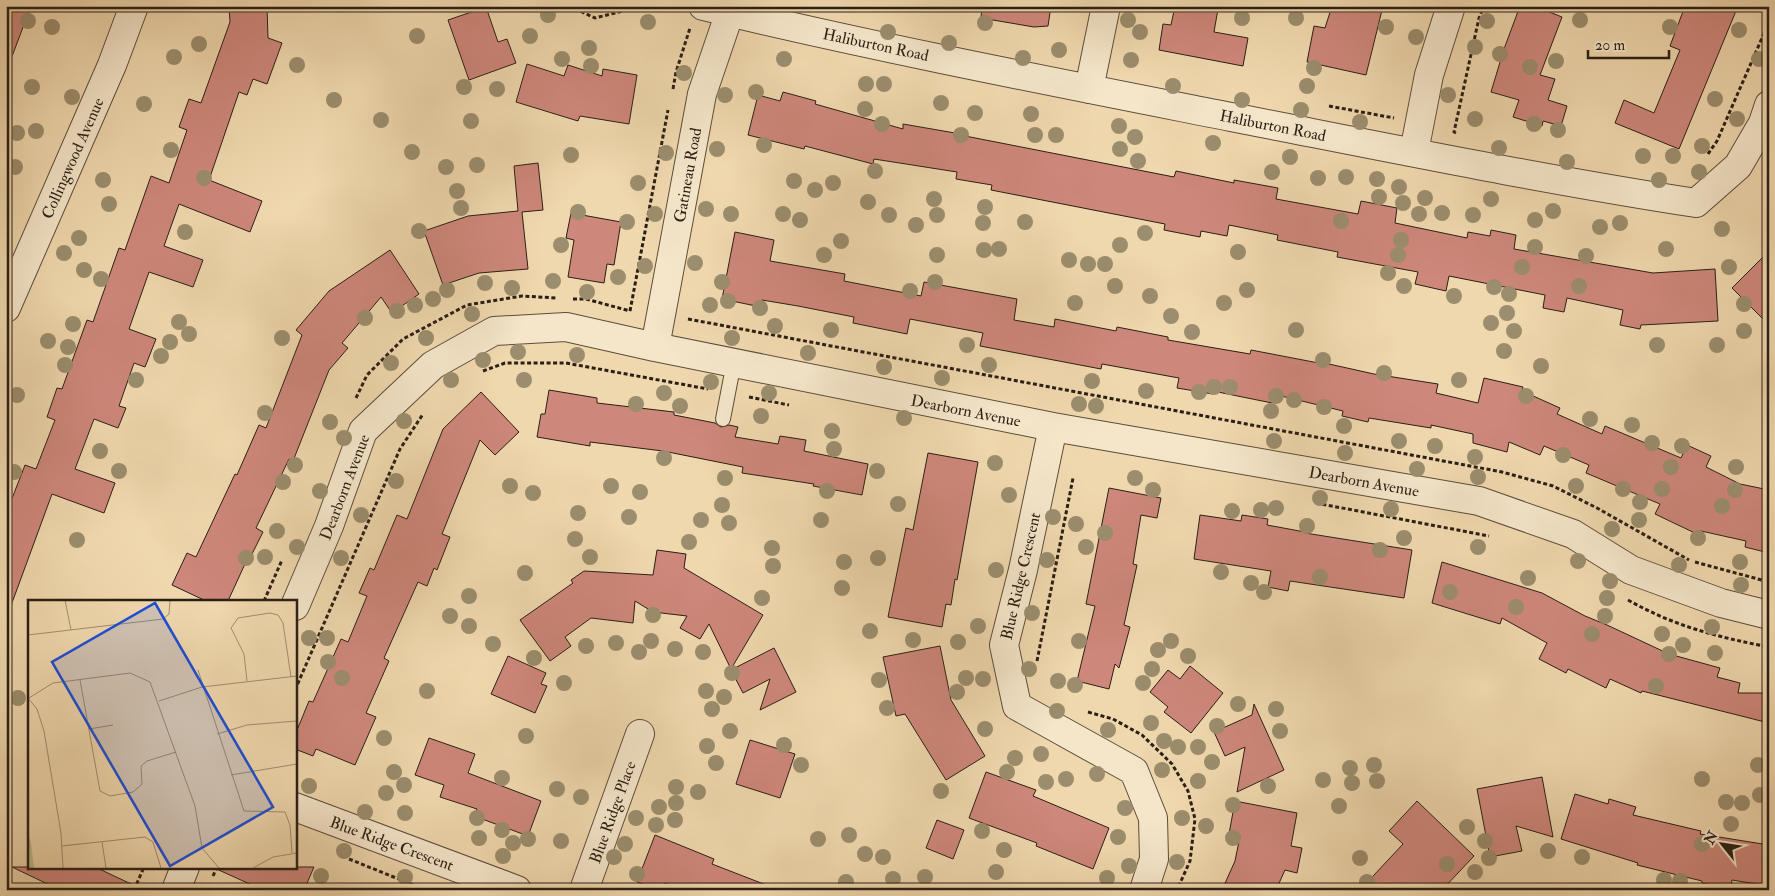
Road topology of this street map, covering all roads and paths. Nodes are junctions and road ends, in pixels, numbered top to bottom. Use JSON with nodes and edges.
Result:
{"nodes":[{"id":1,"x":134,"y":6,"type":"edge"},
{"id":2,"x":569,"y":6,"type":"edge"},
{"id":3,"x":1106,"y":6,"type":"edge"},
{"id":4,"x":1451,"y":6,"type":"edge"},
{"id":5,"x":1484,"y":6,"type":"edge"},
{"id":6,"x":691,"y":7,"type":"edge"},
{"id":7,"x":730,"y":9,"type":"edge"},
{"id":8,"x":1769,"y":22,"type":"edge"},
{"id":9,"x":1089,"y":89,"type":"junction"},
{"id":10,"x":1324,"y":105,"type":"dead end"},
{"id":11,"x":1769,"y":105,"type":"edge"},
{"id":12,"x":1401,"y":119,"type":"dead end"},
{"id":13,"x":1464,"y":134,"type":"dead end"},
{"id":14,"x":1414,"y":152,"type":"junction"},
{"id":15,"x":1706,"y":157,"type":"dead end"},
{"id":16,"x":6,"y":308,"type":"edge"},
{"id":17,"x":692,"y":310,"type":"dead end"},
{"id":18,"x":655,"y":347,"type":"junction"},
{"id":19,"x":683,"y":352,"type":"junction"},
{"id":20,"x":734,"y":362,"type":"junction"},
{"id":21,"x":480,"y":372,"type":"dead end"},
{"id":22,"x":728,"y":393,"type":"junction"},
{"id":23,"x":796,"y":406,"type":"dead end"},
{"id":24,"x":427,"y":409,"type":"dead end"},
{"id":25,"x":723,"y":419,"type":"dead end"},
{"id":26,"x":1053,"y":427,"type":"junction"},
{"id":27,"x":1073,"y":477,"type":"dead end"},
{"id":28,"x":1310,"y":502,"type":"dead end"},
{"id":29,"x":1495,"y":537,"type":"dead end"},
{"id":30,"x":1623,"y":597,"type":"dead end"},
{"id":31,"x":296,"y":604,"type":"edge"},
{"id":32,"x":1769,"y":615,"type":"edge"},
{"id":33,"x":1769,"y":647,"type":"edge"},
{"id":34,"x":1036,"y":666,"type":"dead end"},
{"id":35,"x":296,"y":688,"type":"edge"},
{"id":36,"x":1086,"y":711,"type":"dead end"},
{"id":37,"x":640,"y":734,"type":"dead end"},
{"id":38,"x":296,"y":808,"type":"edge"},
{"id":39,"x":341,"y":856,"type":"dead end"},
{"id":40,"x":144,"y":868,"type":"edge"},
{"id":41,"x":185,"y":868,"type":"edge"},
{"id":42,"x":134,"y":890,"type":"edge"},
{"id":43,"x":176,"y":890,"type":"edge"},
{"id":44,"x":426,"y":890,"type":"edge"},
{"id":45,"x":517,"y":890,"type":"edge"},
{"id":46,"x":584,"y":890,"type":"edge"},
{"id":47,"x":1144,"y":890,"type":"edge"},
{"id":48,"x":1177,"y":890,"type":"edge"}],
"edges":[{"from":1,"to":16,"type":"street","name":"Collingwood Avenue"},
{"from":2,"to":6,"type":"path"},
{"from":3,"to":9,"type":"street"},
{"from":4,"to":14,"type":"street"},
{"from":5,"to":13,"type":"path"},
{"from":6,"to":7,"type":"street","name":"Haliburton Road"},
{"from":7,"to":9,"type":"street","name":"Haliburton Road"},
{"from":7,"to":18,"type":"street","name":"Gatineau Road"},
{"from":8,"to":15,"type":"path"},
{"from":9,"to":14,"type":"street","name":"Haliburton Road"},
{"from":10,"to":12,"type":"path"},
{"from":11,"to":14,"type":"street","name":"Haliburton Road"},
{"from":17,"to":19,"type":"path"},
{"from":18,"to":19,"type":"street","name":"Dearborn Avenue"},
{"from":18,"to":31,"type":"street","name":"Dearborn Avenue"},
{"from":19,"to":20,"type":"street","name":"Dearborn Avenue"},
{"from":20,"to":22,"type":"lane"},
{"from":20,"to":26,"type":"street","name":"Dearborn Avenue"},
{"from":21,"to":22,"type":"path"},
{"from":22,"to":23,"type":"path"},
{"from":22,"to":25,"type":"lane"},
{"from":24,"to":35,"type":"path"},
{"from":26,"to":32,"type":"street","name":"Dearborn Avenue"},
{"from":26,"to":47,"type":"street","name":"Blue Ridge Crescent"},
{"from":27,"to":34,"type":"path"},
{"from":28,"to":29,"type":"path"},
{"from":30,"to":33,"type":"path"},
{"from":36,"to":48,"type":"path"},
{"from":37,"to":46,"type":"street","name":"Blue Ridge Place"},
{"from":38,"to":45,"type":"street","name":"Blue Ridge Crescent"},
{"from":39,"to":44,"type":"path"},
{"from":40,"to":42,"type":"path"},
{"from":41,"to":43,"type":"street"}]}
